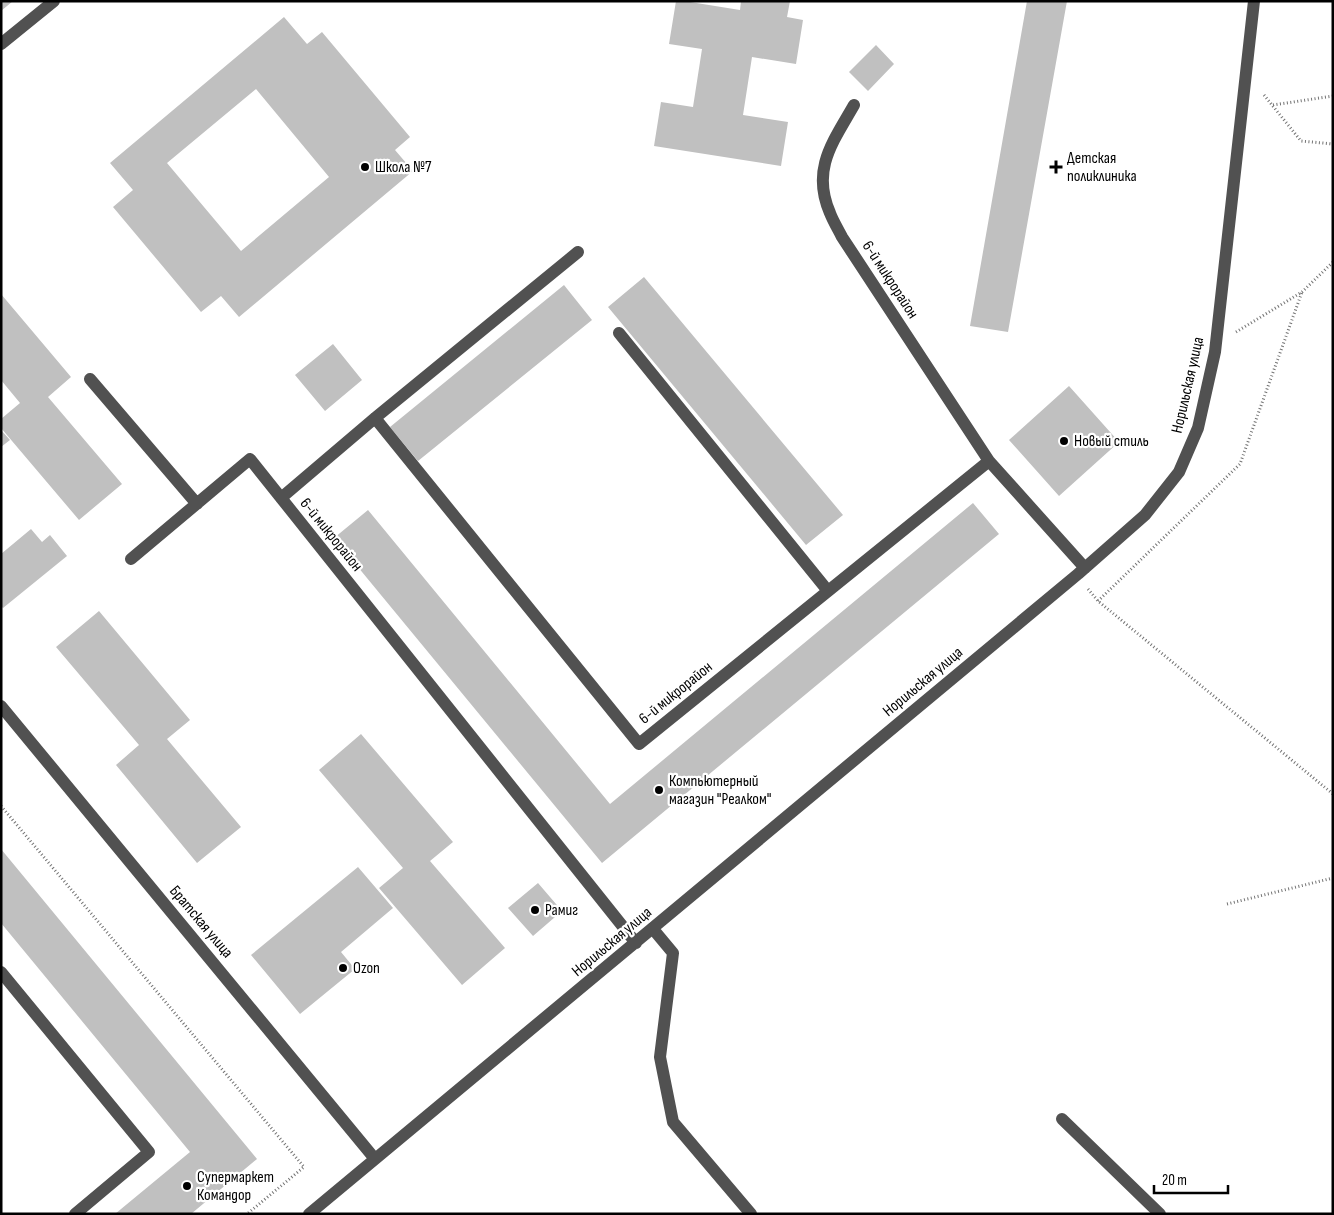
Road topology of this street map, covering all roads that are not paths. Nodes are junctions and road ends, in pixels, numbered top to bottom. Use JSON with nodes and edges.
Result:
{"nodes":[{"id":1,"x":54,"y":1,"type":"edge"},
{"id":2,"x":1254,"y":1,"type":"edge"},
{"id":3,"x":1,"y":44,"type":"edge"},
{"id":4,"x":854,"y":105,"type":"dead end"},
{"id":5,"x":578,"y":252,"type":"dead end"},
{"id":6,"x":619,"y":333,"type":"dead end"},
{"id":7,"x":90,"y":379,"type":"dead end"},
{"id":8,"x":375,"y":418,"type":"junction"},
{"id":9,"x":989,"y":461,"type":"junction"},
{"id":10,"x":281,"y":498,"type":"junction"},
{"id":11,"x":197,"y":504,"type":"junction"},
{"id":12,"x":132,"y":559,"type":"dead end"},
{"id":13,"x":1085,"y":568,"type":"junction"},
{"id":14,"x":828,"y":591,"type":"junction"},
{"id":15,"x":1,"y":706,"type":"edge"},
{"id":16,"x":653,"y":929,"type":"junction"},
{"id":17,"x":636,"y":943,"type":"junction"},
{"id":18,"x":1,"y":972,"type":"edge"},
{"id":19,"x":1062,"y":1119,"type":"dead end"},
{"id":20,"x":375,"y":1159,"type":"junction"},
{"id":21,"x":75,"y":1214,"type":"edge"},
{"id":22,"x":309,"y":1214,"type":"edge"},
{"id":23,"x":751,"y":1214,"type":"edge"},
{"id":24,"x":1160,"y":1214,"type":"edge"}],
"edges":[{"from":1,"to":3,"type":"street"},
{"from":2,"to":13,"type":"street","name":"Норильская улица"},
{"from":4,"to":9,"type":"street","name":"6-й микрорайон"},
{"from":5,"to":8,"type":"street"},
{"from":6,"to":14,"type":"street"},
{"from":7,"to":11,"type":"street"},
{"from":8,"to":10,"type":"street"},
{"from":8,"to":14,"type":"street","name":"6-й микрорайон"},
{"from":9,"to":13,"type":"street","name":"6-й микрорайон"},
{"from":9,"to":14,"type":"street","name":"6-й микрорайон"},
{"from":10,"to":11,"type":"street","name":"6-й микрорайон"},
{"from":10,"to":17,"type":"street","name":"6-й микрорайон"},
{"from":11,"to":12,"type":"street","name":"6-й микрорайон"},
{"from":13,"to":16,"type":"street","name":"Норильская улица"},
{"from":15,"to":20,"type":"street","name":"Братская улица"},
{"from":16,"to":17,"type":"street","name":"Норильская улица"},
{"from":16,"to":23,"type":"street"},
{"from":17,"to":20,"type":"street","name":"Норильская улица"},
{"from":18,"to":21,"type":"street"},
{"from":19,"to":24,"type":"street"},
{"from":20,"to":22,"type":"street","name":"Норильская улица"}]}
